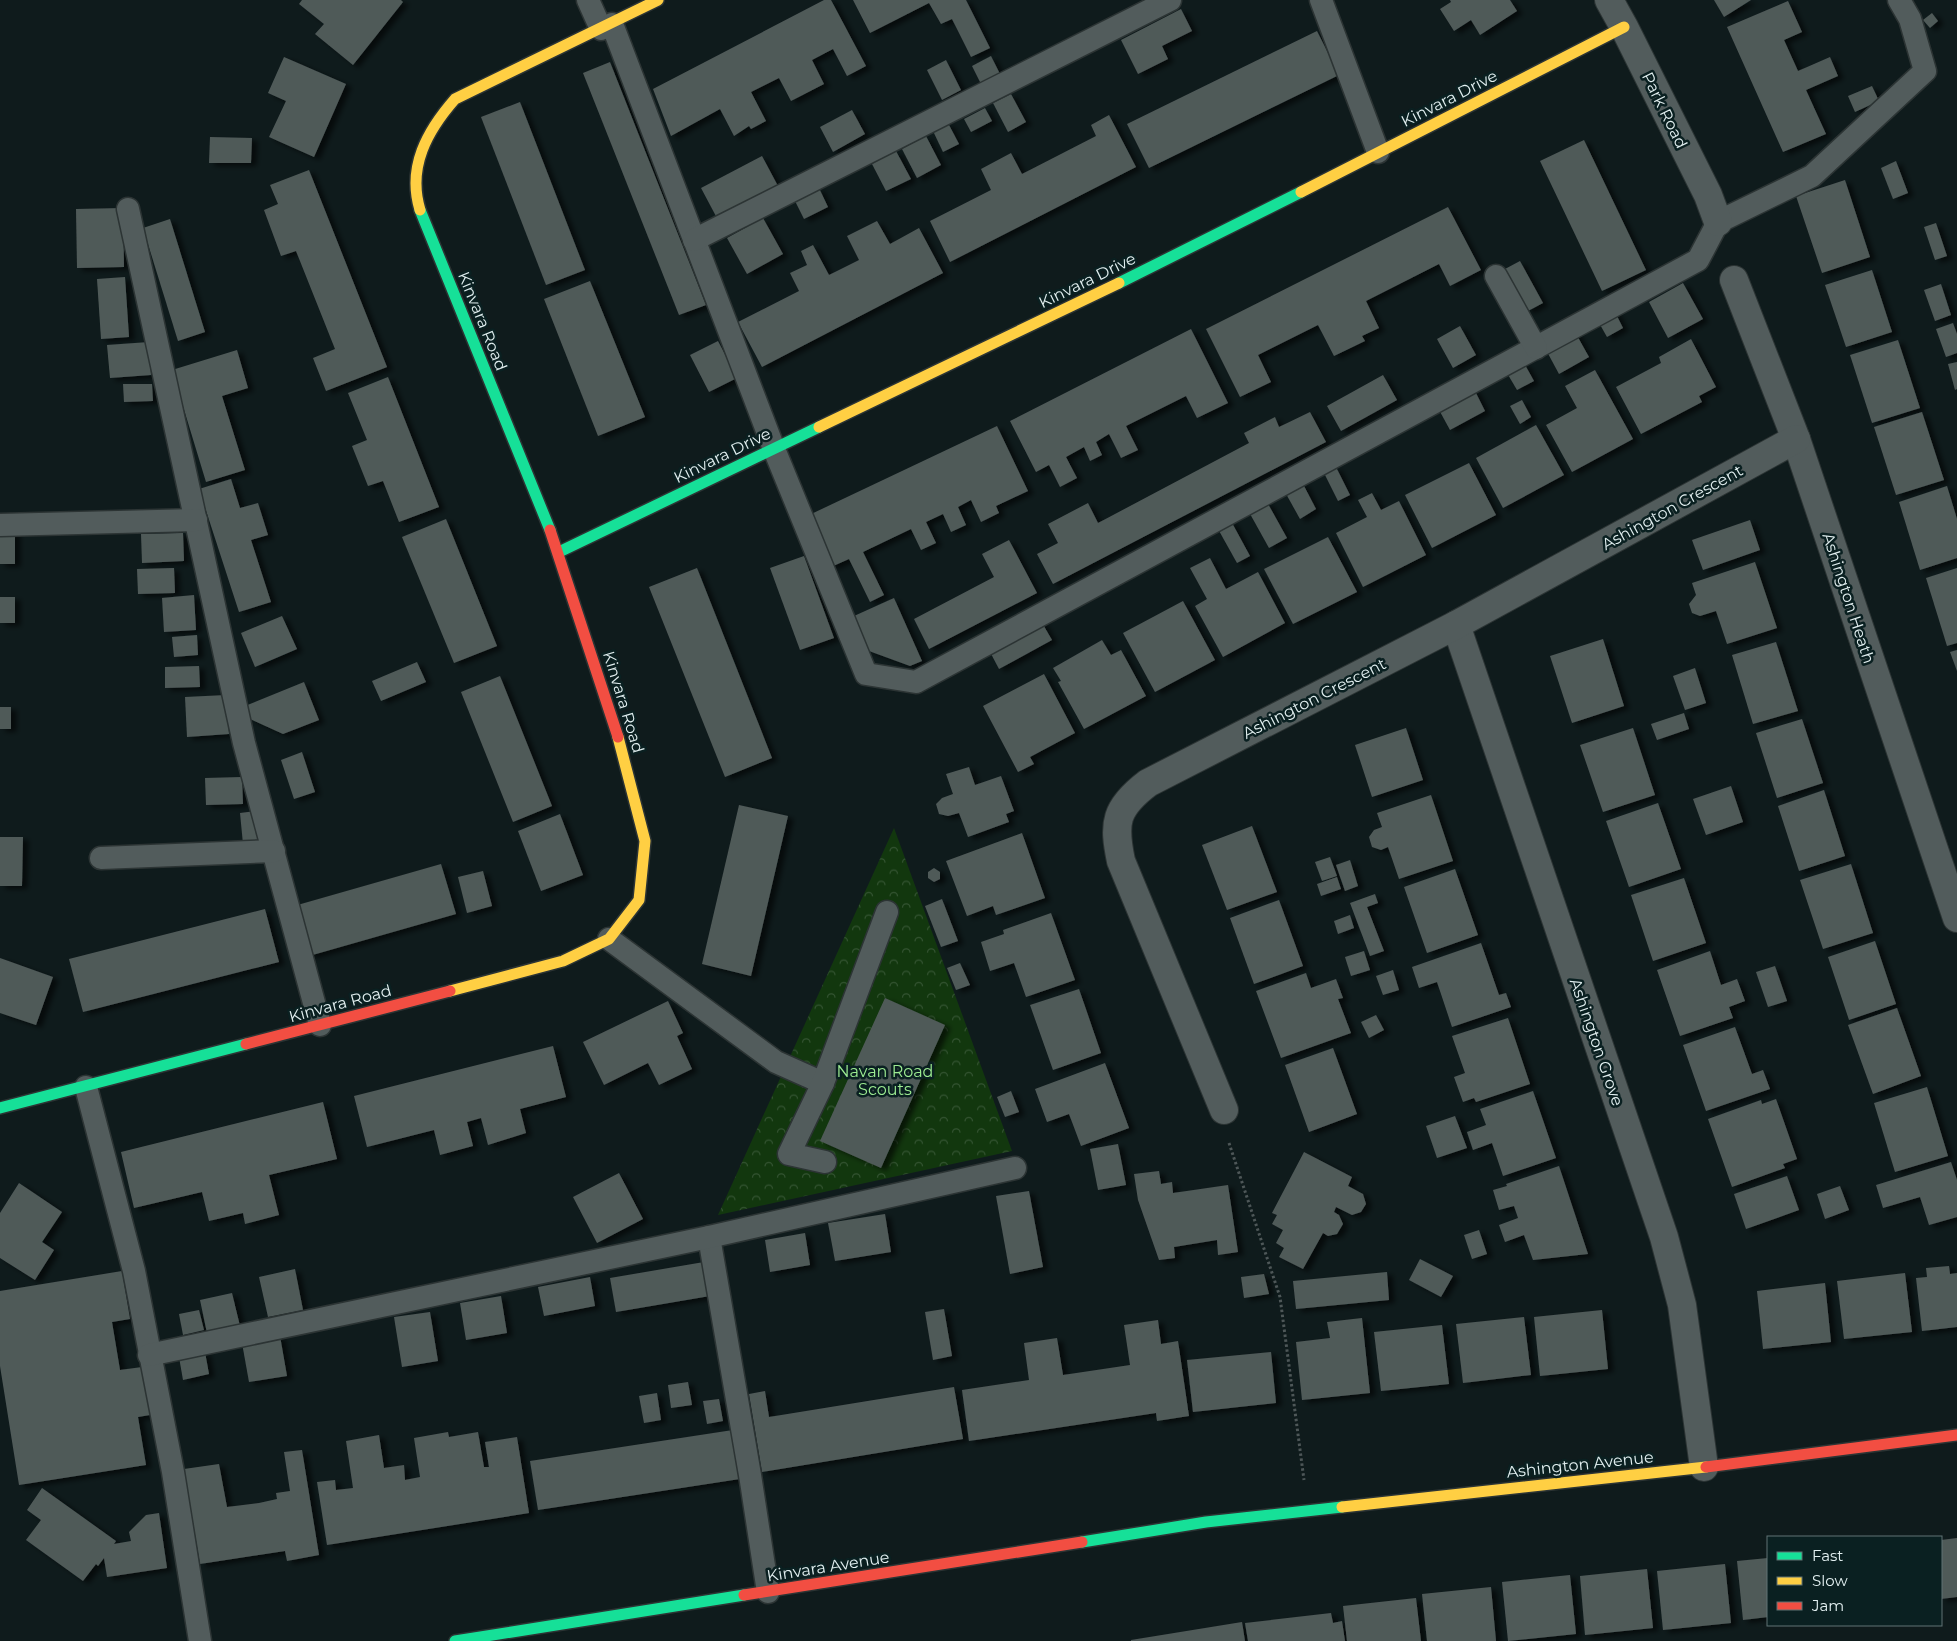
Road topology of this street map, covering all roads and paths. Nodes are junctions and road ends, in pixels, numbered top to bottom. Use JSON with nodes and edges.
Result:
{"nodes":[{"id":1,"x":588,"y":0,"type":"edge"},
{"id":2,"x":658,"y":0,"type":"edge"},
{"id":3,"x":1170,"y":0,"type":"edge"},
{"id":4,"x":1321,"y":0,"type":"edge"},
{"id":5,"x":1609,"y":0,"type":"edge"},
{"id":6,"x":1898,"y":0,"type":"edge"},
{"id":7,"x":606,"y":27,"type":"junction"},
{"id":8,"x":1624,"y":27,"type":"junction"},
{"id":9,"x":1378,"y":152,"type":"junction"},
{"id":10,"x":128,"y":209,"type":"dead end"},
{"id":11,"x":1718,"y":222,"type":"junction"},
{"id":12,"x":694,"y":240,"type":"junction"},
{"id":13,"x":1496,"y":276,"type":"dead end"},
{"id":14,"x":1734,"y":280,"type":"dead end"},
{"id":15,"x":1536,"y":348,"type":"junction"},
{"id":16,"x":1796,"y":439,"type":"junction"},
{"id":17,"x":774,"y":449,"type":"junction"},
{"id":18,"x":196,"y":520,"type":"junction"},
{"id":19,"x":0,"y":525,"type":"edge"},
{"id":20,"x":559,"y":552,"type":"junction"},
{"id":21,"x":1456,"y":625,"type":"junction"},
{"id":22,"x":274,"y":851,"type":"junction"},
{"id":23,"x":101,"y":858,"type":"dead end"},
{"id":24,"x":887,"y":912,"type":"dead end"},
{"id":25,"x":1957,"y":918,"type":"edge"},
{"id":26,"x":609,"y":939,"type":"junction"},
{"id":27,"x":320,"y":1025,"type":"junction"},
{"id":28,"x":823,"y":1083,"type":"junction"},
{"id":29,"x":86,"y":1087,"type":"junction"},
{"id":30,"x":0,"y":1108,"type":"edge"},
{"id":31,"x":1224,"y":1110,"type":"joint"},
{"id":32,"x":825,"y":1162,"type":"dead end"},
{"id":33,"x":1015,"y":1168,"type":"dead end"},
{"id":34,"x":710,"y":1237,"type":"junction"},
{"id":35,"x":150,"y":1355,"type":"junction"},
{"id":36,"x":1957,"y":1435,"type":"edge"},
{"id":37,"x":1704,"y":1467,"type":"junction"},
{"id":38,"x":1308,"y":1510,"type":"junction"},
{"id":39,"x":1206,"y":1522,"type":"joint"},
{"id":40,"x":768,"y":1592,"type":"junction"},
{"id":41,"x":200,"y":1641,"type":"edge"},
{"id":42,"x":455,"y":1641,"type":"edge"}],
"edges":[{"from":1,"to":7,"type":"lane"},
{"from":2,"to":7,"type":"street","name":"Kinvara Road"},
{"from":3,"to":12,"type":"lane"},
{"from":4,"to":9,"type":"lane"},
{"from":5,"to":8,"type":"street","name":"Park Road"},
{"from":6,"to":11,"type":"lane"},
{"from":7,"to":12,"type":"lane"},
{"from":7,"to":20,"type":"street","name":"Kinvara Road"},
{"from":8,"to":9,"type":"street","name":"Kinvara Drive"},
{"from":8,"to":11,"type":"street","name":"Park Road"},
{"from":9,"to":17,"type":"street","name":"Kinvara Drive"},
{"from":10,"to":18,"type":"lane"},
{"from":11,"to":15,"type":"lane"},
{"from":12,"to":17,"type":"lane"},
{"from":13,"to":15,"type":"lane"},
{"from":14,"to":16,"type":"street","name":"Ashington Heath"},
{"from":15,"to":17,"type":"lane"},
{"from":16,"to":21,"type":"street","name":"Ashington Crescent"},
{"from":16,"to":25,"type":"street","name":"Ashington Heath"},
{"from":17,"to":20,"type":"street","name":"Kinvara Drive"},
{"from":18,"to":19,"type":"lane"},
{"from":18,"to":22,"type":"lane"},
{"from":20,"to":26,"type":"street","name":"Kinvara Road"},
{"from":21,"to":31,"type":"street","name":"Ashington Crescent"},
{"from":21,"to":37,"type":"street","name":"Ashington Grove"},
{"from":22,"to":23,"type":"lane"},
{"from":22,"to":27,"type":"lane"},
{"from":24,"to":28,"type":"lane"},
{"from":26,"to":27,"type":"street","name":"Kinvara Road"},
{"from":26,"to":28,"type":"lane"},
{"from":27,"to":29,"type":"street","name":"Kinvara Road"},
{"from":28,"to":32,"type":"lane"},
{"from":29,"to":30,"type":"street","name":"Kinvara Road"},
{"from":29,"to":35,"type":"lane"},
{"from":31,"to":38,"type":"path"},
{"from":33,"to":34,"type":"lane"},
{"from":34,"to":35,"type":"lane"},
{"from":34,"to":40,"type":"lane"},
{"from":35,"to":41,"type":"lane"},
{"from":36,"to":37,"type":"street","name":"Ashington Avenue"},
{"from":37,"to":38,"type":"street","name":"Ashington Avenue"},
{"from":38,"to":39,"type":"street","name":"Ashington Avenue"},
{"from":39,"to":40,"type":"street","name":"Kinvara Avenue"},
{"from":40,"to":42,"type":"street","name":"Kinvara Avenue"}]}
